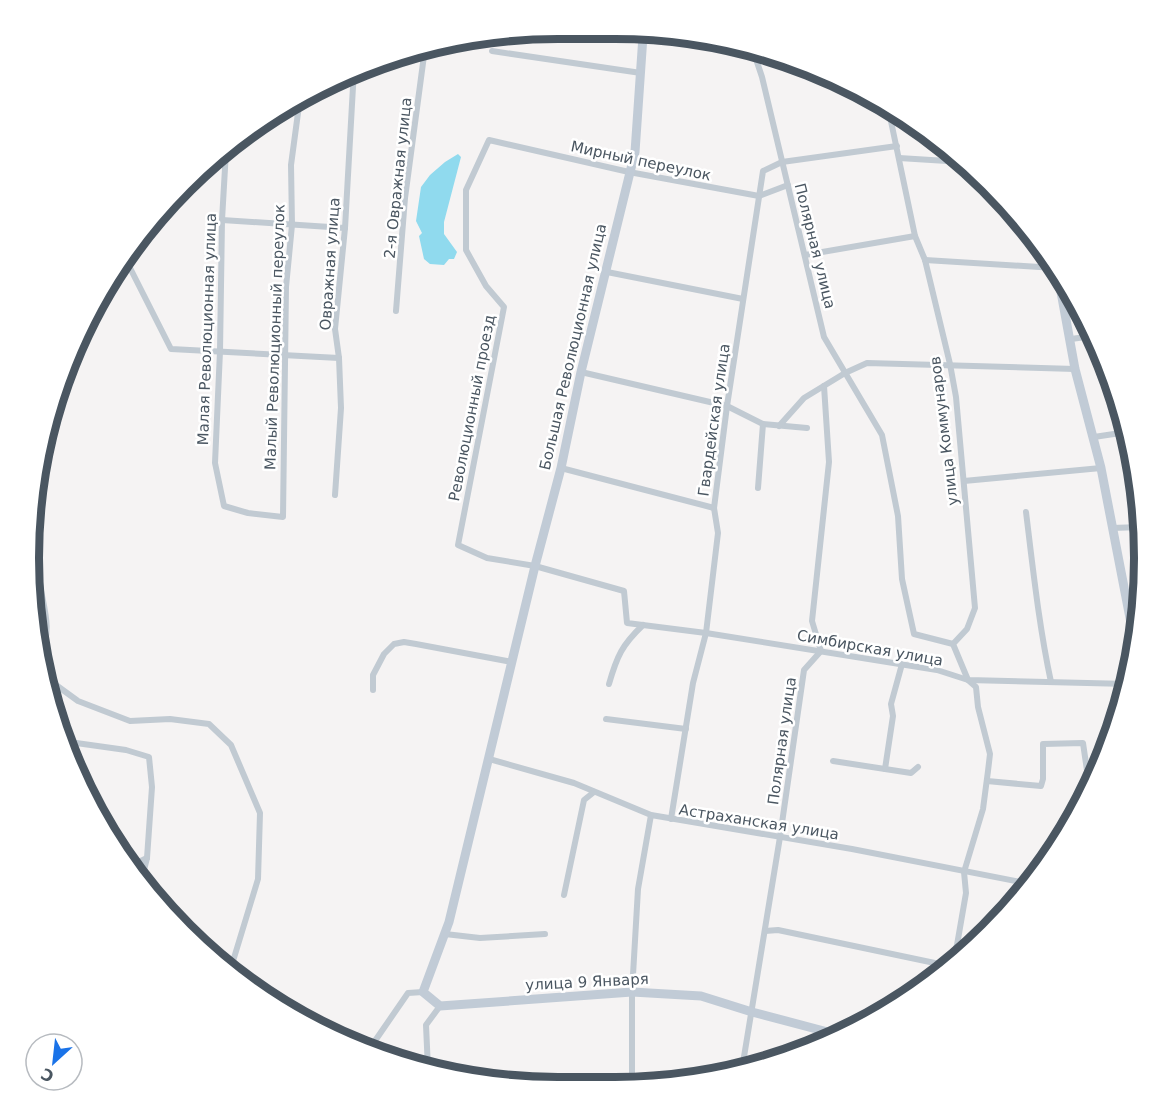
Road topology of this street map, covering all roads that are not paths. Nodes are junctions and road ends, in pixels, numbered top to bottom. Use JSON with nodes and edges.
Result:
{"nodes":[{"id":1,"x":642,"y":40,"type":"edge"},
{"id":2,"x":492,"y":51,"type":"dead end"},
{"id":3,"x":423,"y":57,"type":"edge"},
{"id":4,"x":755,"y":59,"type":"edge"},
{"id":5,"x":641,"y":73,"type":"junction"},
{"id":6,"x":353,"y":82,"type":"edge"},
{"id":7,"x":299,"y":109,"type":"edge"},
{"id":8,"x":891,"y":119,"type":"edge"},
{"id":9,"x":489,"y":141,"type":"joint"},
{"id":10,"x":897,"y":146,"type":"junction"},
{"id":11,"x":899,"y":158,"type":"junction"},
{"id":12,"x":225,"y":161,"type":"edge"},
{"id":13,"x":949,"y":161,"type":"edge"},
{"id":14,"x":782,"y":162,"type":"junction"},
{"id":15,"x":629,"y":172,"type":"junction"},
{"id":16,"x":788,"y":185,"type":"junction"},
{"id":17,"x":759,"y":196,"type":"junction"},
{"id":18,"x":222,"y":220,"type":"junction"},
{"id":19,"x":292,"y":225,"type":"junction"},
{"id":20,"x":345,"y":228,"type":"junction"},
{"id":21,"x":915,"y":236,"type":"junction"},
{"id":22,"x":805,"y":255,"type":"junction"},
{"id":23,"x":925,"y":260,"type":"junction"},
{"id":24,"x":129,"y":266,"type":"edge"},
{"id":25,"x":1046,"y":268,"type":"edge"},
{"id":26,"x":607,"y":272,"type":"junction"},
{"id":27,"x":1062,"y":295,"type":"edge"},
{"id":28,"x":743,"y":299,"type":"junction"},
{"id":29,"x":396,"y":311,"type":"dead end"},
{"id":30,"x":1084,"y":337,"type":"edge"},
{"id":31,"x":1071,"y":339,"type":"junction"},
{"id":32,"x":220,"y":351,"type":"junction"},
{"id":33,"x":284,"y":356,"type":"junction"},
{"id":34,"x":339,"y":358,"type":"junction"},
{"id":35,"x":950,"y":364,"type":"junction"},
{"id":36,"x":1075,"y":369,"type":"junction"},
{"id":37,"x":581,"y":372,"type":"junction"},
{"id":38,"x":845,"y":373,"type":"junction"},
{"id":39,"x":824,"y":386,"type":"junction"},
{"id":40,"x":727,"y":406,"type":"junction"},
{"id":41,"x":763,"y":424,"type":"junction"},
{"id":42,"x":779,"y":426,"type":"junction"},
{"id":43,"x":807,"y":429,"type":"dead end"},
{"id":44,"x":1118,"y":433,"type":"edge"},
{"id":45,"x":1094,"y":437,"type":"junction"},
{"id":46,"x":561,"y":468,"type":"junction"},
{"id":47,"x":1101,"y":468,"type":"junction"},
{"id":48,"x":964,"y":481,"type":"junction"},
{"id":49,"x":758,"y":488,"type":"dead end"},
{"id":50,"x":335,"y":495,"type":"dead end"},
{"id":51,"x":224,"y":506,"type":"joint"},
{"id":52,"x":714,"y":508,"type":"junction"},
{"id":53,"x":1026,"y":512,"type":"dead end"},
{"id":54,"x":1133,"y":527,"type":"edge"},
{"id":55,"x":1112,"y":528,"type":"junction"},
{"id":56,"x":535,"y":566,"type":"junction"},
{"id":57,"x":40,"y":585,"type":"dead end"},
{"id":58,"x":1130,"y":621,"type":"edge"},
{"id":59,"x":643,"y":625,"type":"junction"},
{"id":60,"x":706,"y":633,"type":"junction"},
{"id":61,"x":45,"y":639,"type":"edge"},
{"id":62,"x":954,"y":644,"type":"junction"},
{"id":63,"x":821,"y":651,"type":"junction"},
{"id":64,"x":512,"y":662,"type":"junction"},
{"id":65,"x":902,"y":664,"type":"junction"},
{"id":66,"x":968,"y":680,"type":"junction"},
{"id":67,"x":1051,"y":682,"type":"junction"},
{"id":68,"x":55,"y":684,"type":"edge"},
{"id":69,"x":609,"y":684,"type":"dead end"},
{"id":70,"x":1118,"y":684,"type":"edge"},
{"id":71,"x":373,"y":690,"type":"dead end"},
{"id":72,"x":606,"y":719,"type":"dead end"},
{"id":73,"x":686,"y":729,"type":"junction"},
{"id":74,"x":74,"y":743,"type":"edge"},
{"id":75,"x":489,"y":759,"type":"junction"},
{"id":76,"x":832,"y":761,"type":"dead end"},
{"id":77,"x":918,"y":767,"type":"dead end"},
{"id":78,"x":885,"y":769,"type":"junction"},
{"id":79,"x":1087,"y":772,"type":"edge"},
{"id":80,"x":987,"y":781,"type":"junction"},
{"id":81,"x":594,"y":792,"type":"junction"},
{"id":82,"x":651,"y":815,"type":"junction"},
{"id":83,"x":671,"y":819,"type":"junction"},
{"id":84,"x":780,"y":837,"type":"junction"},
{"id":85,"x":147,"y":858,"type":"junction"},
{"id":86,"x":138,"y":862,"type":"edge"},
{"id":87,"x":144,"y":871,"type":"edge"},
{"id":88,"x":964,"y":872,"type":"junction"},
{"id":89,"x":1020,"y":882,"type":"edge"},
{"id":90,"x":564,"y":895,"type":"dead end"},
{"id":91,"x":765,"y":931,"type":"junction"},
{"id":92,"x":445,"y":934,"type":"junction"},
{"id":93,"x":545,"y":934,"type":"dead end"},
{"id":94,"x":955,"y":949,"type":"edge"},
{"id":95,"x":233,"y":962,"type":"edge"},
{"id":96,"x":937,"y":965,"type":"edge"},
{"id":97,"x":423,"y":992,"type":"junction"},
{"id":98,"x":632,"y":992,"type":"junction"},
{"id":99,"x":440,"y":1006,"type":"junction"},
{"id":100,"x":752,"y":1012,"type":"junction"},
{"id":101,"x":826,"y":1032,"type":"edge"},
{"id":102,"x":374,"y":1043,"type":"edge"},
{"id":103,"x":428,"y":1060,"type":"edge"},
{"id":104,"x":744,"y":1060,"type":"edge"},
{"id":105,"x":632,"y":1076,"type":"edge"}],
"edges":[{"from":1,"to":5,"type":"street","name":"Большая Революционная улица"},
{"from":2,"to":5,"type":"street"},
{"from":3,"to":29,"type":"street","name":"2-я Овражная улица"},
{"from":4,"to":14,"type":"street","name":"Полярная улица"},
{"from":5,"to":15,"type":"street","name":"Большая Революционная улица"},
{"from":6,"to":20,"type":"street","name":"Овражная улица"},
{"from":7,"to":19,"type":"street","name":"Малый Революционный переулок"},
{"from":8,"to":10,"type":"street","name":"улица Коммунаров"},
{"from":9,"to":15,"type":"street","name":"Мирный переулок"},
{"from":9,"to":56,"type":"street","name":"Революционный проезд"},
{"from":10,"to":11,"type":"street","name":"улица Коммунаров"},
{"from":10,"to":14,"type":"street"},
{"from":11,"to":13,"type":"street"},
{"from":11,"to":21,"type":"street","name":"улица Коммунаров"},
{"from":12,"to":18,"type":"street","name":"Малая Революционная улица"},
{"from":14,"to":16,"type":"street","name":"Полярная улица"},
{"from":14,"to":17,"type":"street","name":"Гвардейская улица"},
{"from":15,"to":17,"type":"street","name":"Мирный переулок"},
{"from":15,"to":26,"type":"street","name":"Большая Революционная улица"},
{"from":16,"to":17,"type":"street"},
{"from":16,"to":22,"type":"street","name":"Полярная улица"},
{"from":17,"to":28,"type":"street","name":"Гвардейская улица"},
{"from":18,"to":19,"type":"street"},
{"from":18,"to":32,"type":"street","name":"Малая Революционная улица"},
{"from":19,"to":20,"type":"street"},
{"from":19,"to":33,"type":"street","name":"Малый Революционный переулок"},
{"from":20,"to":34,"type":"street","name":"Овражная улица"},
{"from":21,"to":22,"type":"street"},
{"from":21,"to":23,"type":"street","name":"улица Коммунаров"},
{"from":22,"to":38,"type":"street","name":"Полярная улица"},
{"from":23,"to":25,"type":"street"},
{"from":23,"to":35,"type":"street","name":"улица Коммунаров"},
{"from":24,"to":32,"type":"street"},
{"from":26,"to":28,"type":"street"},
{"from":26,"to":37,"type":"street","name":"Большая Революционная улица"},
{"from":27,"to":31,"type":"street"},
{"from":28,"to":40,"type":"street","name":"Гвардейская улица"},
{"from":30,"to":31,"type":"street"},
{"from":31,"to":36,"type":"street"},
{"from":32,"to":33,"type":"street"},
{"from":32,"to":51,"type":"street","name":"Малая Революционная улица"},
{"from":33,"to":34,"type":"street"},
{"from":33,"to":51,"type":"street","name":"Малый Революционный переулок"},
{"from":34,"to":50,"type":"street","name":"Овражная улица"},
{"from":35,"to":36,"type":"street"},
{"from":35,"to":38,"type":"street"},
{"from":35,"to":48,"type":"street","name":"улица Коммунаров"},
{"from":36,"to":45,"type":"street"},
{"from":37,"to":40,"type":"street"},
{"from":37,"to":46,"type":"street","name":"Большая Революционная улица"},
{"from":38,"to":39,"type":"street"},
{"from":38,"to":62,"type":"street","name":"Полярная улица"},
{"from":39,"to":42,"type":"street"},
{"from":39,"to":63,"type":"street"},
{"from":40,"to":41,"type":"street"},
{"from":40,"to":52,"type":"street","name":"Гвардейская улица"},
{"from":41,"to":42,"type":"street"},
{"from":41,"to":49,"type":"street"},
{"from":42,"to":43,"type":"street"},
{"from":44,"to":45,"type":"street"},
{"from":45,"to":47,"type":"street"},
{"from":46,"to":52,"type":"street"},
{"from":46,"to":56,"type":"street","name":"Большая Революционная улица"},
{"from":47,"to":48,"type":"street"},
{"from":47,"to":55,"type":"street"},
{"from":48,"to":62,"type":"street","name":"улица Коммунаров"},
{"from":52,"to":60,"type":"street","name":"Гвардейская улица"},
{"from":53,"to":67,"type":"street"},
{"from":54,"to":55,"type":"street"},
{"from":55,"to":58,"type":"street"},
{"from":56,"to":59,"type":"street"},
{"from":56,"to":64,"type":"street","name":"Большая Революционная улица"},
{"from":57,"to":61,"type":"street"},
{"from":59,"to":60,"type":"street","name":"Симбирская улица"},
{"from":59,"to":69,"type":"street"},
{"from":60,"to":63,"type":"street","name":"Симбирская улица"},
{"from":60,"to":73,"type":"street","name":"Гвардейская улица"},
{"from":62,"to":66,"type":"street"},
{"from":63,"to":65,"type":"street","name":"Симбирская улица"},
{"from":63,"to":84,"type":"street","name":"Полярная улица"},
{"from":64,"to":71,"type":"street"},
{"from":64,"to":75,"type":"street","name":"Большая Революционная улица"},
{"from":65,"to":66,"type":"street","name":"Симбирская улица"},
{"from":65,"to":78,"type":"street"},
{"from":66,"to":67,"type":"street","name":"Симбирская улица"},
{"from":66,"to":80,"type":"street"},
{"from":67,"to":70,"type":"street","name":"Симбирская улица"},
{"from":68,"to":95,"type":"street"},
{"from":72,"to":73,"type":"street"},
{"from":73,"to":83,"type":"street","name":"Гвардейская улица"},
{"from":74,"to":85,"type":"street"},
{"from":75,"to":81,"type":"street","name":"Астраханская улица"},
{"from":75,"to":92,"type":"street","name":"Большая Революционная улица"},
{"from":76,"to":78,"type":"street"},
{"from":77,"to":78,"type":"street"},
{"from":79,"to":80,"type":"street"},
{"from":80,"to":88,"type":"street"},
{"from":81,"to":82,"type":"street","name":"Астраханская улица"},
{"from":81,"to":90,"type":"street"},
{"from":82,"to":83,"type":"street","name":"Астраханская улица"},
{"from":82,"to":98,"type":"street"},
{"from":83,"to":84,"type":"street","name":"Астраханская улица"},
{"from":84,"to":88,"type":"street","name":"Астраханская улица"},
{"from":84,"to":91,"type":"street","name":"Полярная улица"},
{"from":85,"to":86,"type":"street"},
{"from":85,"to":87,"type":"street"},
{"from":88,"to":89,"type":"street","name":"Астраханская улица"},
{"from":88,"to":94,"type":"street"},
{"from":91,"to":96,"type":"street"},
{"from":91,"to":100,"type":"street","name":"Полярная улица"},
{"from":92,"to":93,"type":"street"},
{"from":92,"to":97,"type":"street","name":"Большая Революционная улица"},
{"from":97,"to":99,"type":"street"},
{"from":97,"to":102,"type":"street"},
{"from":98,"to":99,"type":"street","name":"улица 9 Января"},
{"from":98,"to":100,"type":"street","name":"улица 9 Января"},
{"from":98,"to":105,"type":"street"},
{"from":99,"to":103,"type":"street"},
{"from":100,"to":101,"type":"street","name":"улица 9 Января"},
{"from":100,"to":104,"type":"street","name":"Полярная улица"}]}
